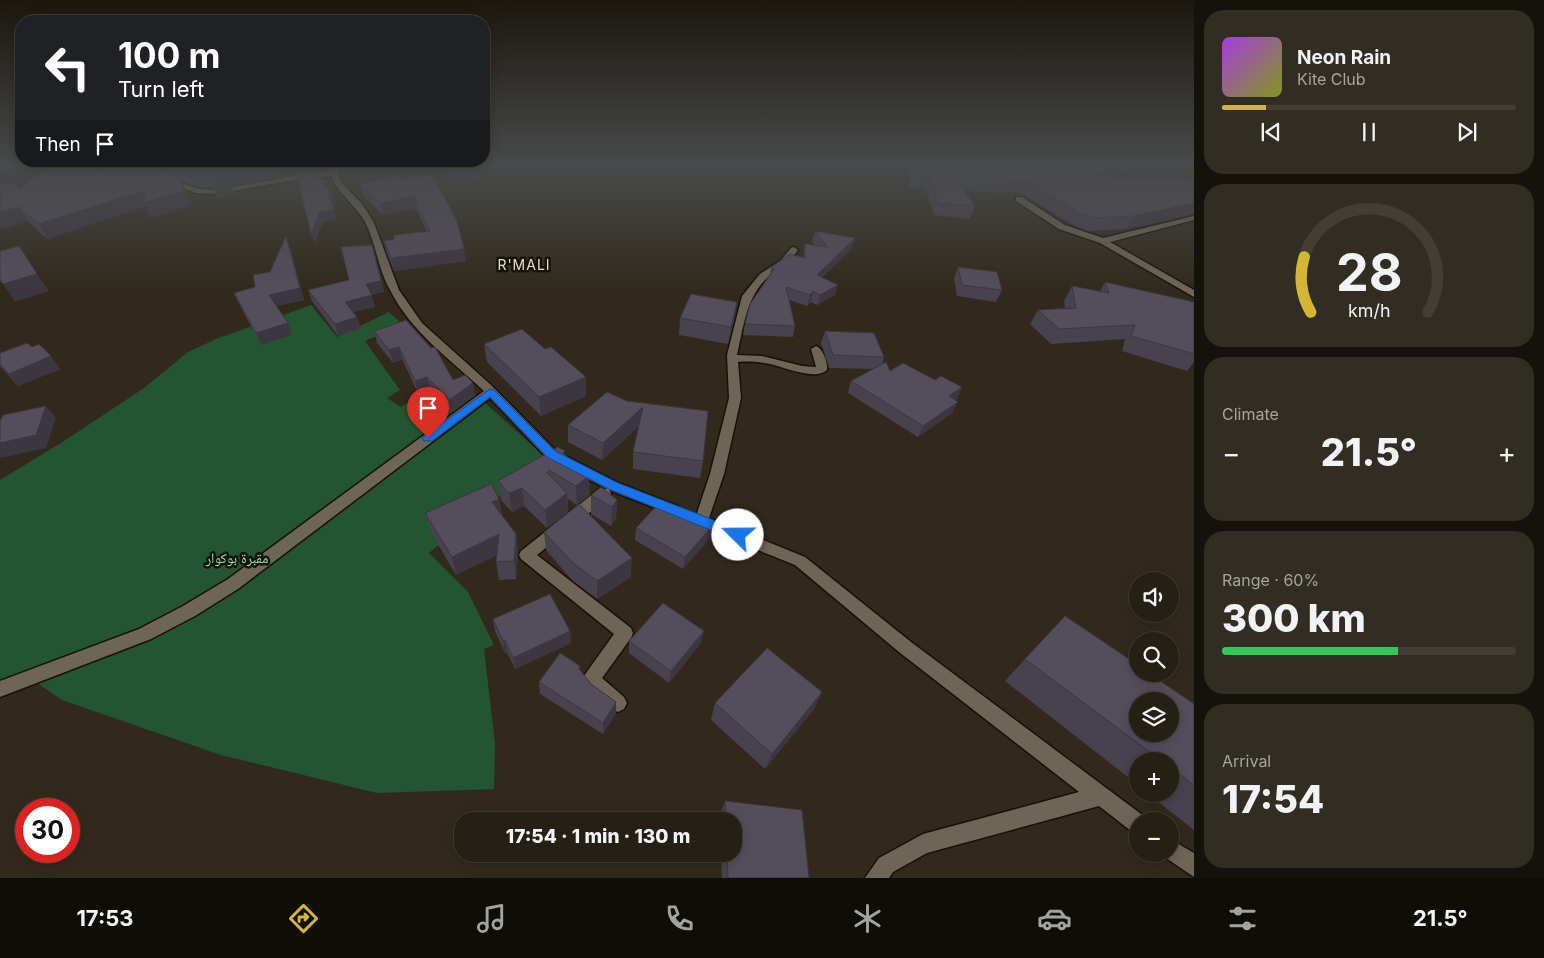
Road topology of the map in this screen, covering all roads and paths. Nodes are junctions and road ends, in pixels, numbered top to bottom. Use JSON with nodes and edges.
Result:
{"nodes":[{"id":1,"x":360,"y":207,"type":"edge"},
{"id":2,"x":1031,"y":207,"type":"edge"},
{"id":3,"x":1192,"y":218,"type":"dead end"},
{"id":4,"x":1103,"y":241,"type":"junction"},
{"id":5,"x":794,"y":250,"type":"dead end"},
{"id":6,"x":1194,"y":294,"type":"edge"},
{"id":7,"x":816,"y":349,"type":"dead end"},
{"id":8,"x":733,"y":359,"type":"junction"},
{"id":9,"x":490,"y":392,"type":"junction"},
{"id":10,"x":613,"y":486,"type":"junction"},
{"id":11,"x":701,"y":520,"type":"junction"},
{"id":12,"x":0,"y":689,"type":"edge"},
{"id":13,"x":618,"y":704,"type":"dead end"},
{"id":14,"x":1100,"y":796,"type":"junction"},
{"id":15,"x":1129,"y":817,"type":"edge"},
{"id":16,"x":1179,"y":855,"type":"edge"},
{"id":17,"x":1194,"y":866,"type":"edge"},
{"id":18,"x":876,"y":878,"type":"edge"}],
"edges":[{"from":1,"to":9,"type":"street"},
{"from":2,"to":4,"type":"street"},
{"from":3,"to":4,"type":"street"},
{"from":4,"to":6,"type":"street"},
{"from":5,"to":8,"type":"street"},
{"from":7,"to":8,"type":"street"},
{"from":8,"to":11,"type":"street"},
{"from":9,"to":10,"type":"street"},
{"from":9,"to":12,"type":"street"},
{"from":10,"to":11,"type":"street"},
{"from":10,"to":13,"type":"street"},
{"from":11,"to":14,"type":"street"},
{"from":14,"to":15,"type":"street"},
{"from":14,"to":18,"type":"street"},
{"from":16,"to":17,"type":"street"}]}
